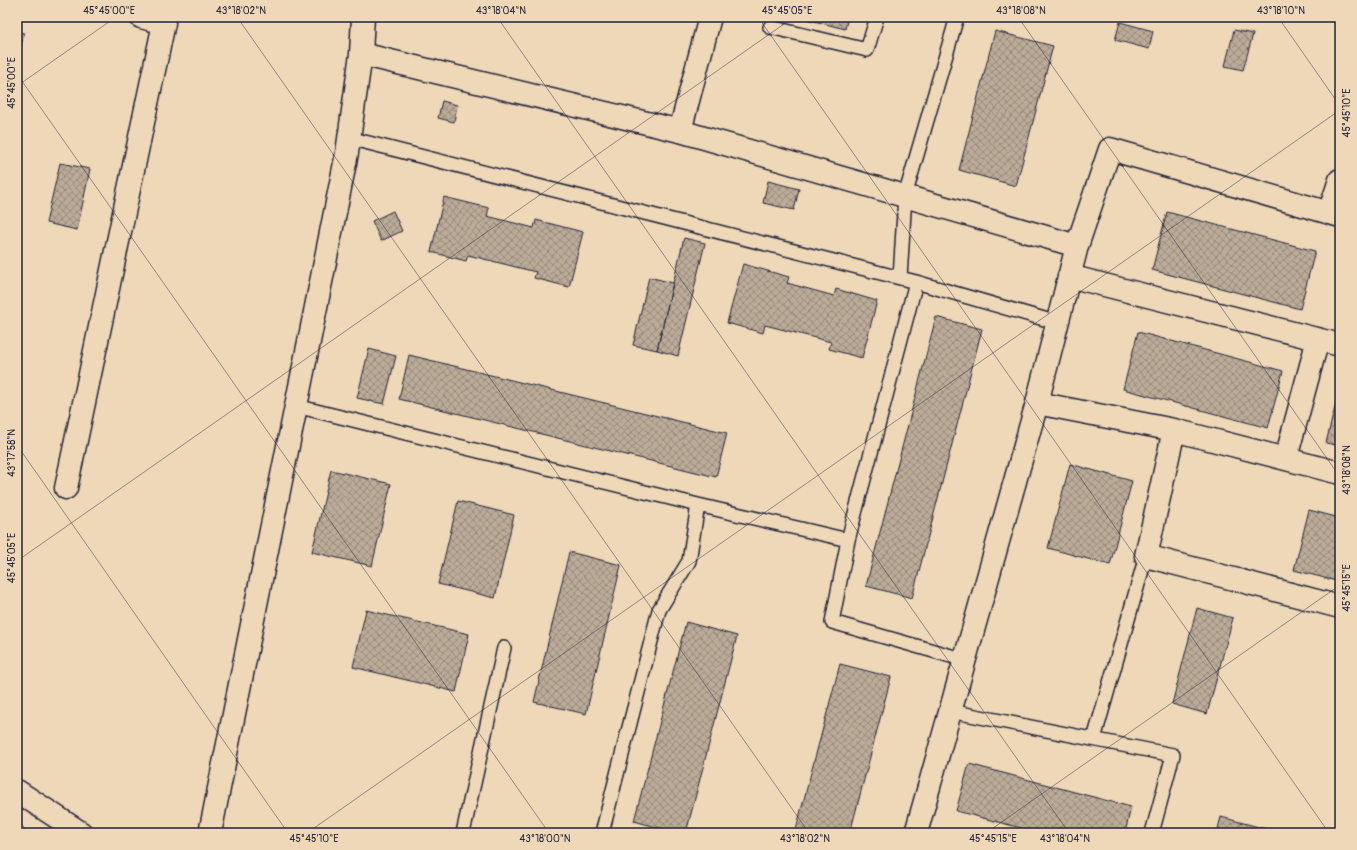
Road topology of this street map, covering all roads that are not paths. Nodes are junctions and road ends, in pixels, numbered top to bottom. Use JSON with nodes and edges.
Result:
{"nodes":[{"id":1,"x":141,"y":17,"type":"edge"},
{"id":2,"x":363,"y":17,"type":"edge"},
{"id":3,"x":710,"y":17,"type":"edge"},
{"id":4,"x":877,"y":17,"type":"edge"},
{"id":5,"x":957,"y":17,"type":"edge"},
{"id":6,"x":770,"y":27,"type":"dead end"},
{"id":7,"x":361,"y":54,"type":"junction"},
{"id":8,"x":680,"y":131,"type":"junction"},
{"id":9,"x":349,"y":138,"type":"junction"},
{"id":10,"x":1340,"y":180,"type":"edge"},
{"id":11,"x":905,"y":196,"type":"junction"},
{"id":12,"x":1335,"y":215,"type":"edge"},
{"id":13,"x":1077,"y":246,"type":"junction"},
{"id":14,"x":1069,"y":276,"type":"junction"},
{"id":15,"x":900,"y":278,"type":"junction"},
{"id":16,"x":916,"y":282,"type":"junction"},
{"id":17,"x":1058,"y":323,"type":"junction"},
{"id":18,"x":1318,"y":339,"type":"junction"},
{"id":19,"x":1340,"y":345,"type":"edge"},
{"id":20,"x":1037,"y":403,"type":"junction"},
{"id":21,"x":296,"y":406,"type":"junction"},
{"id":22,"x":1174,"y":430,"type":"junction"},
{"id":23,"x":1286,"y":458,"type":"junction"},
{"id":24,"x":1340,"y":473,"type":"edge"},
{"id":25,"x":66,"y":488,"type":"dead end"},
{"id":26,"x":698,"y":505,"type":"junction"},
{"id":27,"x":848,"y":540,"type":"junction"},
{"id":28,"x":1146,"y":556,"type":"junction"},
{"id":29,"x":1340,"y":607,"type":"edge"},
{"id":30,"x":504,"y":648,"type":"dead end"},
{"id":31,"x":965,"y":660,"type":"junction"},
{"id":32,"x":950,"y":711,"type":"junction"},
{"id":33,"x":1094,"y":739,"type":"junction"},
{"id":34,"x":17,"y":791,"type":"edge"},
{"id":35,"x":81,"y":833,"type":"edge"},
{"id":36,"x":210,"y":833,"type":"edge"},
{"id":37,"x":463,"y":833,"type":"edge"},
{"id":38,"x":602,"y":833,"type":"edge"},
{"id":39,"x":916,"y":833,"type":"edge"},
{"id":40,"x":1152,"y":833,"type":"edge"}],
"edges":[{"from":1,"to":25,"type":"street"},
{"from":2,"to":7,"type":"street"},
{"from":3,"to":8,"type":"street"},
{"from":4,"to":6,"type":"lane"},
{"from":5,"to":11,"type":"lane"},
{"from":7,"to":8,"type":"street"},
{"from":7,"to":9,"type":"street"},
{"from":8,"to":11,"type":"street"},
{"from":9,"to":15,"type":"lane"},
{"from":9,"to":21,"type":"street"},
{"from":10,"to":12,"type":"street"},
{"from":11,"to":13,"type":"street"},
{"from":11,"to":15,"type":"lane"},
{"from":12,"to":13,"type":"street"},
{"from":13,"to":14,"type":"street"},
{"from":14,"to":17,"type":"street"},
{"from":14,"to":18,"type":"street"},
{"from":15,"to":16,"type":"lane"},
{"from":16,"to":17,"type":"lane"},
{"from":16,"to":27,"type":"lane"},
{"from":17,"to":20,"type":"street"},
{"from":18,"to":19,"type":"street"},
{"from":18,"to":23,"type":"street"},
{"from":20,"to":22,"type":"street"},
{"from":20,"to":31,"type":"street"},
{"from":21,"to":26,"type":"lane"},
{"from":21,"to":36,"type":"street"},
{"from":22,"to":23,"type":"street"},
{"from":22,"to":28,"type":"street"},
{"from":23,"to":24,"type":"street"},
{"from":26,"to":27,"type":"lane"},
{"from":26,"to":38,"type":"lane"},
{"from":27,"to":31,"type":"lane"},
{"from":28,"to":29,"type":"street"},
{"from":28,"to":33,"type":"lane"},
{"from":30,"to":37,"type":"lane"},
{"from":31,"to":32,"type":"street"},
{"from":32,"to":33,"type":"lane"},
{"from":32,"to":39,"type":"street"},
{"from":33,"to":40,"type":"lane"},
{"from":34,"to":35,"type":"street"}]}
